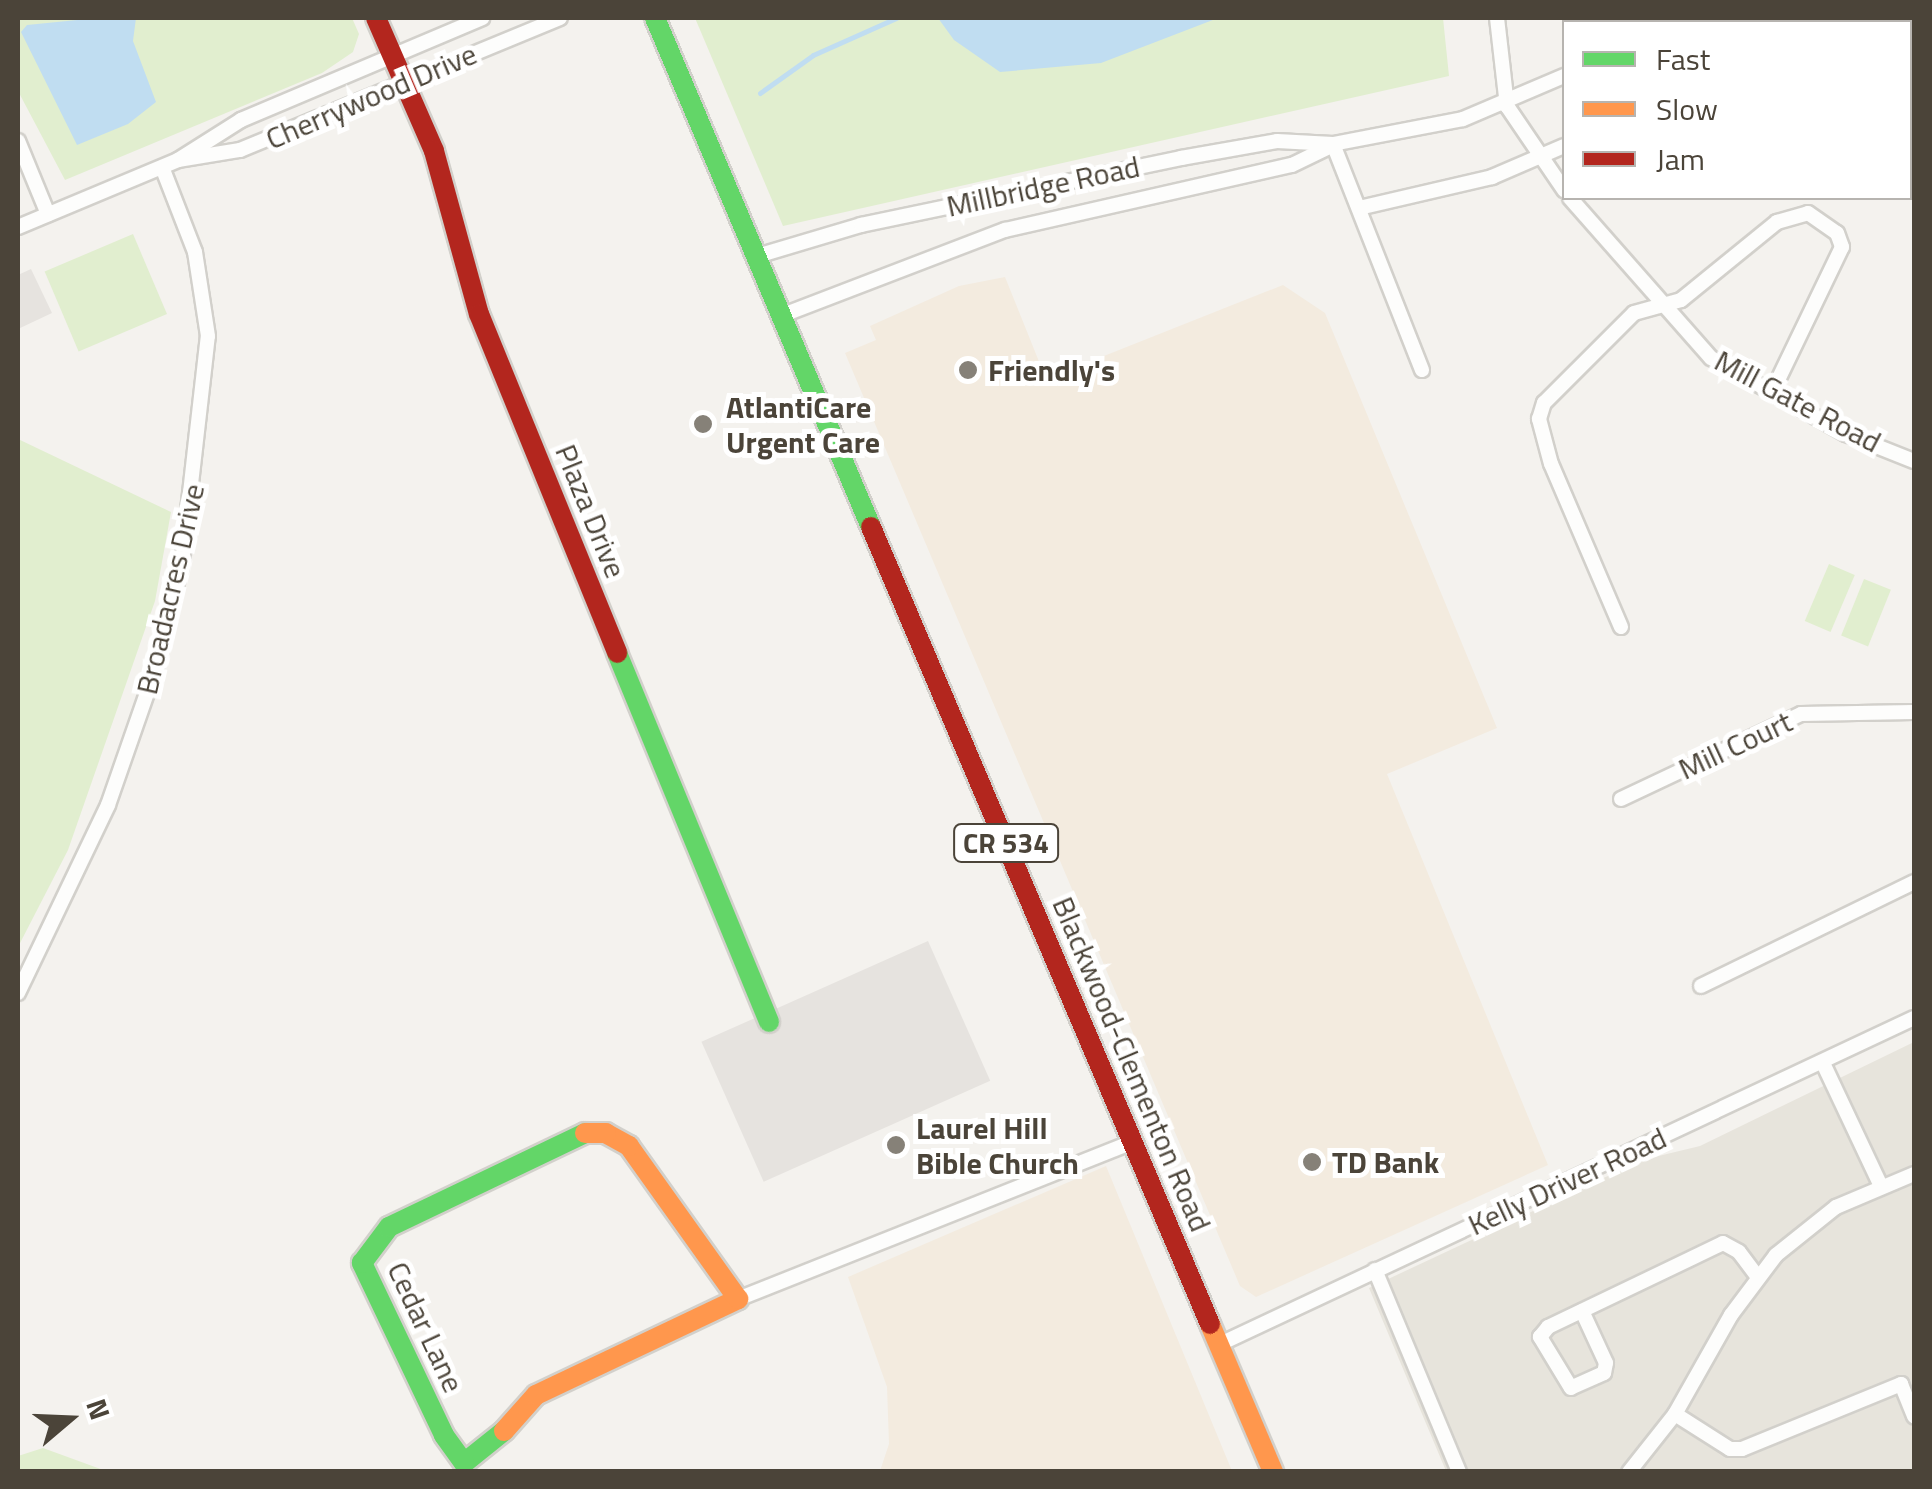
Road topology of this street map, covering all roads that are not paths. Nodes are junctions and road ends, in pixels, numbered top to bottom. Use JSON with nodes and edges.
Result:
{"nodes":[{"id":1,"x":376,"y":18,"type":"edge"},
{"id":2,"x":482,"y":18,"type":"edge"},
{"id":3,"x":560,"y":18,"type":"edge"},
{"id":4,"x":655,"y":18,"type":"edge"},
{"id":5,"x":1497,"y":18,"type":"edge"},
{"id":6,"x":392,"y":56,"type":"junction"},
{"id":7,"x":1562,"y":77,"type":"edge"},
{"id":8,"x":403,"y":83,"type":"junction"},
{"id":9,"x":1507,"y":106,"type":"junction"},
{"id":10,"x":18,"y":141,"type":"edge"},
{"id":11,"x":1334,"y":144,"type":"junction"},
{"id":12,"x":1562,"y":147,"type":"edge"},
{"id":13,"x":178,"y":160,"type":"junction"},
{"id":14,"x":1544,"y":160,"type":"junction"},
{"id":15,"x":162,"y":167,"type":"junction"},
{"id":16,"x":1562,"y":187,"type":"edge"},
{"id":17,"x":1572,"y":200,"type":"edge"},
{"id":18,"x":1359,"y":208,"type":"junction"},
{"id":19,"x":48,"y":214,"type":"junction"},
{"id":20,"x":18,"y":227,"type":"edge"},
{"id":21,"x":757,"y":256,"type":"junction"},
{"id":22,"x":1661,"y":306,"type":"junction"},
{"id":23,"x":783,"y":315,"type":"junction"},
{"id":24,"x":1422,"y":370,"type":"dead end"},
{"id":25,"x":1774,"y":388,"type":"junction"},
{"id":26,"x":1914,"y":461,"type":"edge"},
{"id":27,"x":1622,"y":627,"type":"dead end"},
{"id":28,"x":1914,"y":712,"type":"edge"},
{"id":29,"x":1620,"y":798,"type":"dead end"},
{"id":30,"x":1914,"y":882,"type":"edge"},
{"id":31,"x":1700,"y":986,"type":"dead end"},
{"id":32,"x":18,"y":992,"type":"edge"},
{"id":33,"x":1914,"y":1018,"type":"edge"},
{"id":34,"x":770,"y":1022,"type":"dead end"},
{"id":35,"x":1823,"y":1063,"type":"junction"},
{"id":36,"x":1130,"y":1143,"type":"junction"},
{"id":37,"x":1914,"y":1174,"type":"edge"},
{"id":38,"x":1880,"y":1184,"type":"junction"},
{"id":39,"x":1375,"y":1270,"type":"junction"},
{"id":40,"x":1757,"y":1276,"type":"junction"},
{"id":41,"x":738,"y":1300,"type":"junction"},
{"id":42,"x":1582,"y":1312,"type":"junction"},
{"id":43,"x":1220,"y":1344,"type":"junction"},
{"id":44,"x":1675,"y":1414,"type":"junction"},
{"id":45,"x":1914,"y":1416,"type":"edge"},
{"id":46,"x":1273,"y":1472,"type":"edge"},
{"id":47,"x":1459,"y":1472,"type":"edge"},
{"id":48,"x":1630,"y":1472,"type":"edge"}],
"edges":[{"from":1,"to":6,"type":"street","name":"Plaza Drive"},
{"from":2,"to":6,"type":"street","name":"Cherrywood Drive"},
{"from":3,"to":8,"type":"street","name":"Cherrywood Drive"},
{"from":4,"to":21,"type":"street","name":"Blackwood-Clementon Road","number":"CR 534"},
{"from":5,"to":9,"type":"street"},
{"from":6,"to":8,"type":"street","name":"Plaza Drive"},
{"from":6,"to":13,"type":"street","name":"Cherrywood Drive"},
{"from":7,"to":9,"type":"street","name":"Millbridge Road"},
{"from":8,"to":13,"type":"street","name":"Cherrywood Drive"},
{"from":8,"to":34,"type":"street","name":"Plaza Drive"},
{"from":9,"to":11,"type":"street","name":"Millbridge Road"},
{"from":9,"to":14,"type":"street"},
{"from":10,"to":19,"type":"street"},
{"from":11,"to":18,"type":"street"},
{"from":11,"to":21,"type":"street","name":"Millbridge Road"},
{"from":11,"to":23,"type":"street","name":"Millbridge Road"},
{"from":12,"to":14,"type":"street"},
{"from":13,"to":15,"type":"street","name":"Cherrywood Drive"},
{"from":14,"to":16,"type":"street"},
{"from":14,"to":18,"type":"street"},
{"from":15,"to":19,"type":"street","name":"Cherrywood Drive"},
{"from":15,"to":32,"type":"street","name":"Broadacres Drive"},
{"from":17,"to":22,"type":"street","name":"Mill Gate Road"},
{"from":18,"to":24,"type":"street"},
{"from":19,"to":20,"type":"street","name":"Cherrywood Drive"},
{"from":21,"to":23,"type":"street","name":"Blackwood-Clementon Road","number":"CR 534"},
{"from":22,"to":25,"type":"street","name":"Mill Gate Road"},
{"from":22,"to":25,"type":"street"},
{"from":22,"to":27,"type":"street"},
{"from":23,"to":36,"type":"street","name":"Blackwood-Clementon Road","number":"CR 534"},
{"from":25,"to":26,"type":"street","name":"Mill Gate Road"},
{"from":28,"to":29,"type":"street","name":"Mill Court"},
{"from":30,"to":31,"type":"street"},
{"from":33,"to":35,"type":"street","name":"Kelly Driver Road"},
{"from":35,"to":38,"type":"street"},
{"from":35,"to":39,"type":"street","name":"Kelly Driver Road"},
{"from":36,"to":41,"type":"street","name":"Cedar Lane"},
{"from":36,"to":43,"type":"street","name":"Blackwood-Clementon Road","number":"CR 534"},
{"from":37,"to":38,"type":"street"},
{"from":38,"to":40,"type":"street"},
{"from":39,"to":43,"type":"street","name":"Kelly Driver Road"},
{"from":39,"to":47,"type":"street"},
{"from":40,"to":42,"type":"street"},
{"from":40,"to":44,"type":"street"},
{"from":41,"to":41,"type":"street","name":"Cedar Lane"},
{"from":42,"to":42,"type":"street"},
{"from":43,"to":46,"type":"street","name":"Blackwood-Clementon Road","number":"CR 534"},
{"from":44,"to":45,"type":"street"},
{"from":44,"to":48,"type":"street"}]}
